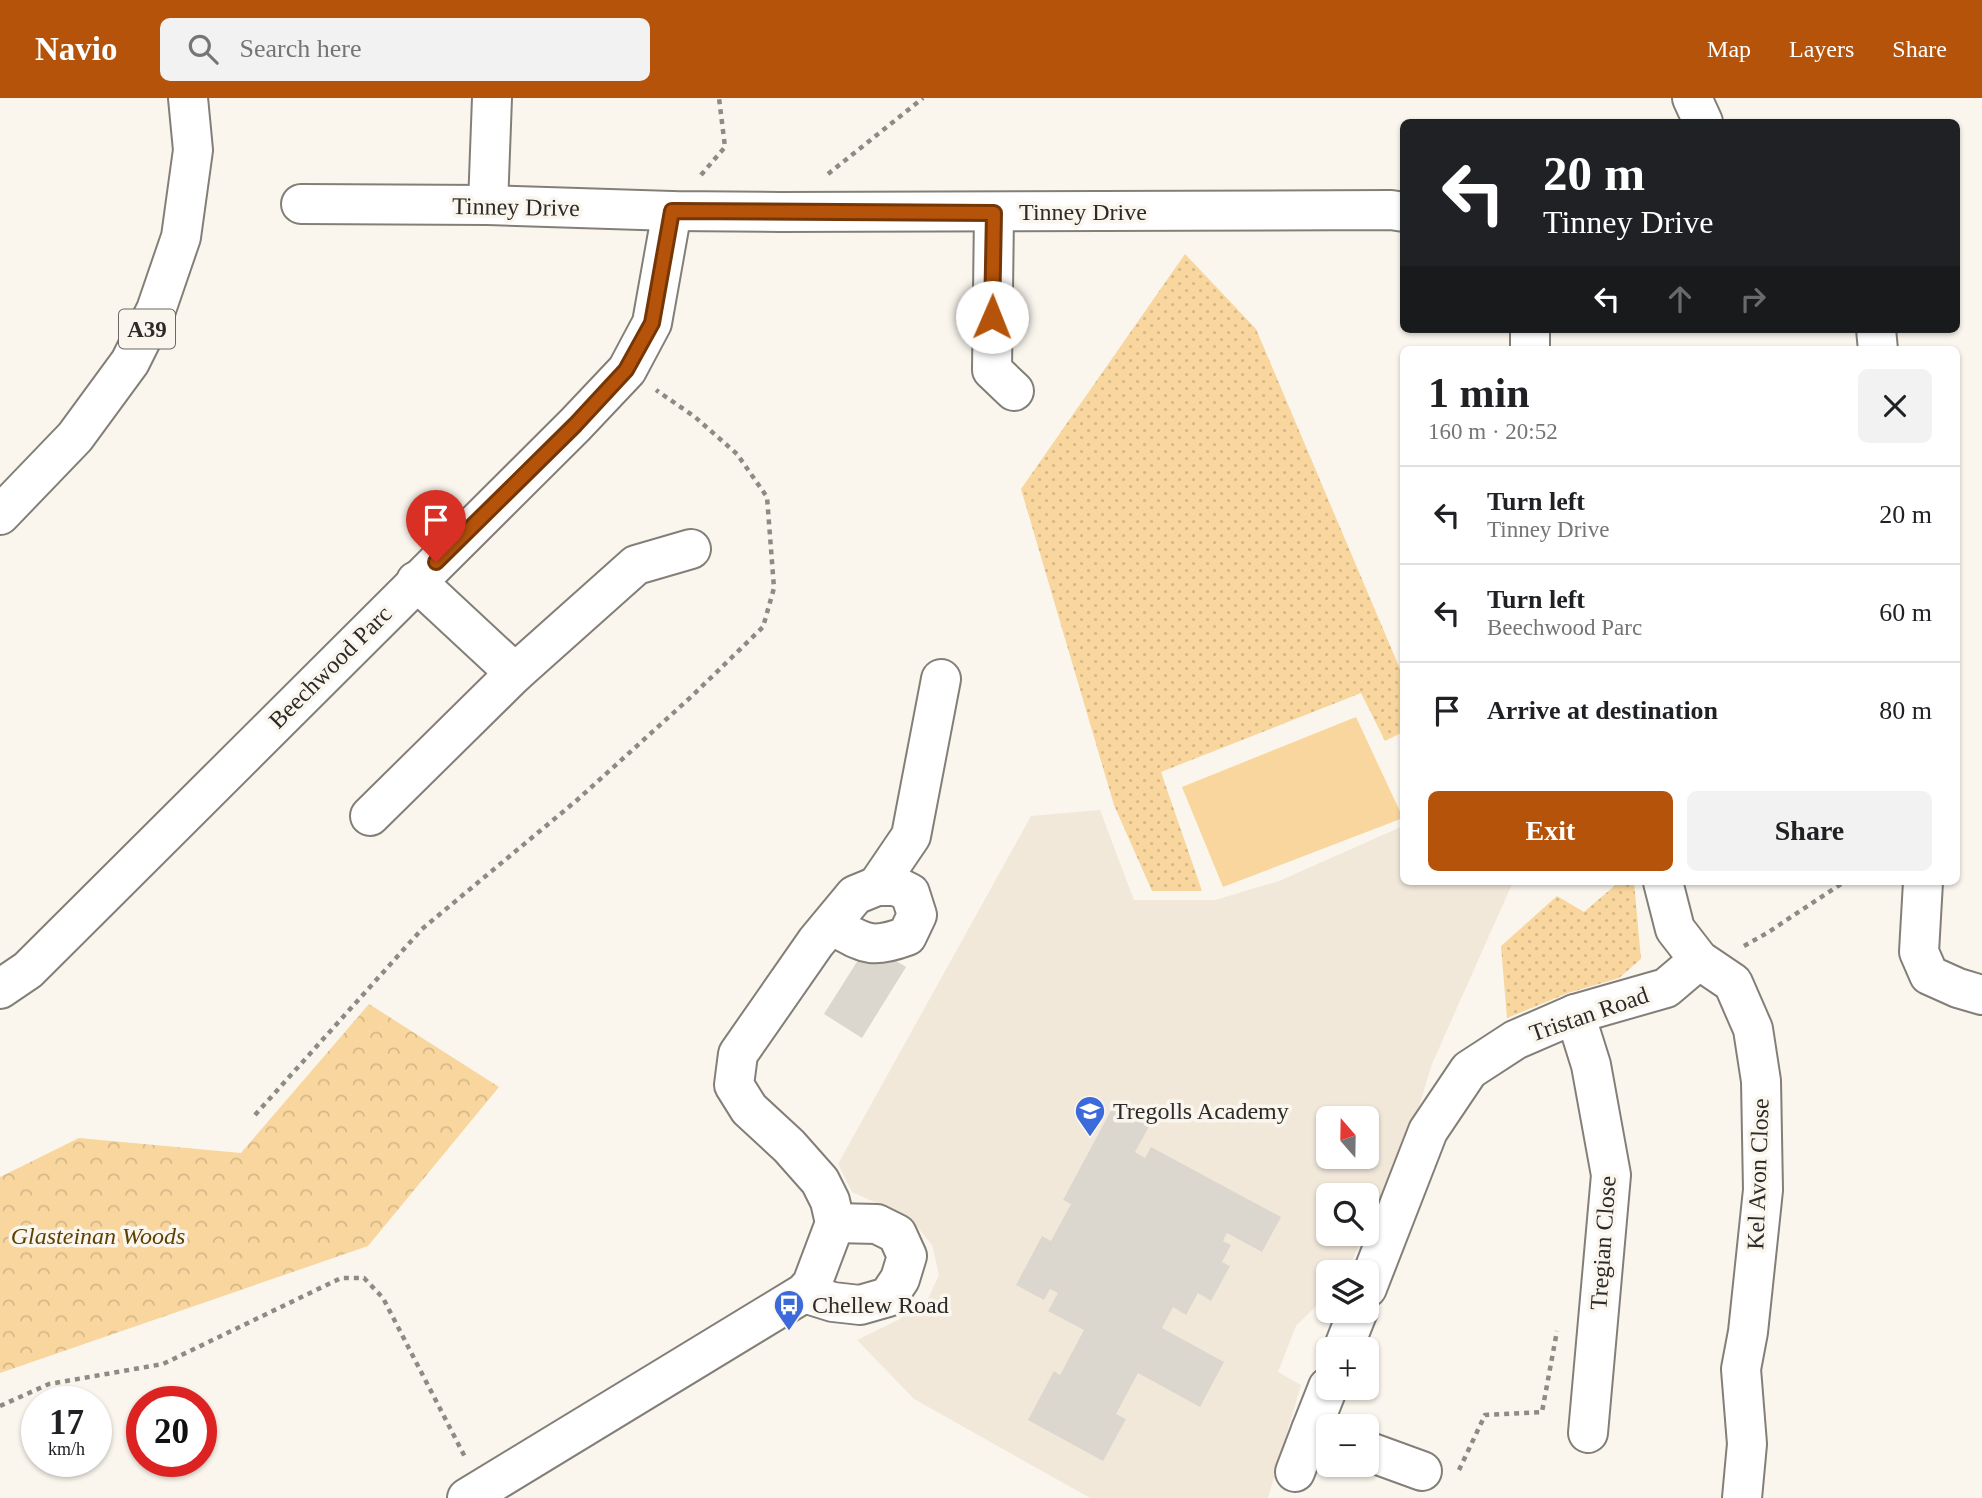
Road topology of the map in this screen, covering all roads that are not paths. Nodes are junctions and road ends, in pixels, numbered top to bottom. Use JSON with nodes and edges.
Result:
{"nodes":[{"id":1,"x":188,"y":98,"type":"edge"},
{"id":2,"x":492,"y":98,"type":"edge"},
{"id":3,"x":1692,"y":98,"type":"edge"},
{"id":4,"x":1702,"y":119,"type":"edge"},
{"id":5,"x":300,"y":204,"type":"dead end"},
{"id":6,"x":488,"y":205,"type":"junction"},
{"id":7,"x":672,"y":211,"type":"junction"},
{"id":8,"x":1400,"y":211,"type":"edge"},
{"id":9,"x":994,"y":213,"type":"junction"},
{"id":10,"x":1014,"y":391,"type":"dead end"},
{"id":11,"x":0,"y":516,"type":"edge"},
{"id":12,"x":691,"y":549,"type":"dead end"},
{"id":13,"x":416,"y":581,"type":"junction"},
{"id":14,"x":515,"y":673,"type":"junction"},
{"id":15,"x":941,"y":679,"type":"dead end"},
{"id":16,"x":370,"y":816,"type":"dead end"},
{"id":17,"x":1664,"y":885,"type":"edge"},
{"id":18,"x":1923,"y":885,"type":"edge"},
{"id":19,"x":877,"y":887,"type":"junction"},
{"id":20,"x":831,"y":925,"type":"junction"},
{"id":21,"x":1706,"y":965,"type":"junction"},
{"id":22,"x":0,"y":989,"type":"edge"},
{"id":23,"x":1982,"y":995,"type":"edge"},
{"id":24,"x":1575,"y":1014,"type":"junction"},
{"id":25,"x":835,"y":1223,"type":"junction"},
{"id":26,"x":1378,"y":1260,"type":"edge"},
{"id":27,"x":804,"y":1293,"type":"junction"},
{"id":28,"x":1588,"y":1433,"type":"dead end"},
{"id":29,"x":1316,"y":1440,"type":"edge"},
{"id":30,"x":1379,"y":1454,"type":"edge"},
{"id":31,"x":1295,"y":1472,"type":"dead end"},
{"id":32,"x":1439,"y":1472,"type":"road end"},
{"id":33,"x":474,"y":1493,"type":"edge"},
{"id":34,"x":1742,"y":1498,"type":"edge"}],
"edges":[{"from":1,"to":11,"type":"main road","number":"A39"},
{"from":2,"to":6,"type":"main road"},
{"from":3,"to":4,"type":"main road"},
{"from":5,"to":6,"type":"main road","name":"Tinney Drive"},
{"from":6,"to":7,"type":"main road","name":"Tinney Drive"},
{"from":7,"to":9,"type":"main road","name":"Tinney Drive"},
{"from":7,"to":13,"type":"main road","name":"Beechwood Parc"},
{"from":8,"to":9,"type":"main road","name":"Tinney Drive"},
{"from":9,"to":10,"type":"main road"},
{"from":12,"to":14,"type":"main road"},
{"from":13,"to":14,"type":"main road"},
{"from":13,"to":22,"type":"main road","name":"Beechwood Parc"},
{"from":14,"to":16,"type":"main road"},
{"from":15,"to":19,"type":"main road"},
{"from":17,"to":21,"type":"main road","name":"Kel Avon Close"},
{"from":18,"to":23,"type":"main road"},
{"from":19,"to":20,"type":"main road"},
{"from":19,"to":20,"type":"main road"},
{"from":20,"to":25,"type":"main road"},
{"from":21,"to":24,"type":"main road","name":"Tristan Road"},
{"from":21,"to":34,"type":"main road","name":"Kel Avon Close"},
{"from":24,"to":26,"type":"main road","name":"Tristan Road"},
{"from":24,"to":28,"type":"main road","name":"Tregian Close"},
{"from":25,"to":27,"type":"main road"},
{"from":25,"to":27,"type":"main road"},
{"from":27,"to":33,"type":"main road"},
{"from":29,"to":31,"type":"main road"},
{"from":30,"to":32,"type":"main road"}]}
